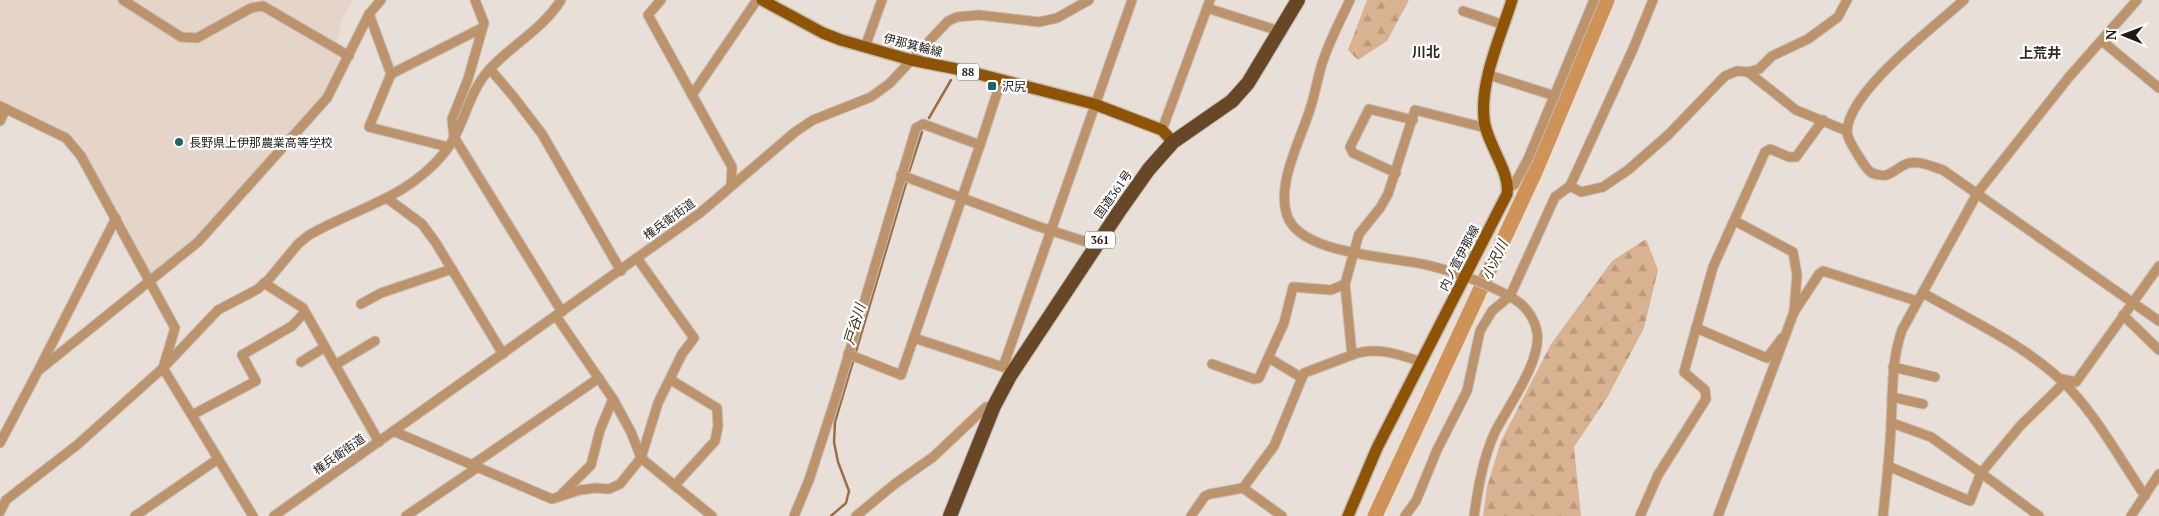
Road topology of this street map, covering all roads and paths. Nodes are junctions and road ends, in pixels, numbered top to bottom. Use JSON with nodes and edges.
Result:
{"nodes":[{"id":1,"x":123,"y":0,"type":"edge"},
{"id":2,"x":380,"y":0,"type":"edge"},
{"id":3,"x":475,"y":0,"type":"edge"},
{"id":4,"x":562,"y":0,"type":"edge"},
{"id":5,"x":661,"y":0,"type":"edge"},
{"id":6,"x":882,"y":0,"type":"edge"},
{"id":7,"x":1089,"y":0,"type":"edge"},
{"id":8,"x":1132,"y":0,"type":"edge"},
{"id":9,"x":1298,"y":0,"type":"edge"},
{"id":10,"x":1350,"y":0,"type":"edge"},
{"id":11,"x":1512,"y":0,"type":"edge"},
{"id":12,"x":1594,"y":0,"type":"edge"},
{"id":13,"x":1654,"y":0,"type":"edge"},
{"id":14,"x":1964,"y":0,"type":"edge"},
{"id":15,"x":2137,"y":0,"type":"edge"},
{"id":16,"x":764,"y":1,"type":"edge"},
{"id":17,"x":1844,"y":1,"type":"edge"},
{"id":18,"x":1209,"y":4,"type":"edge"},
{"id":19,"x":1463,"y":11,"type":"dead end"},
{"id":20,"x":369,"y":14,"type":"junction"},
{"id":21,"x":1504,"y":25,"type":"junction"},
{"id":22,"x":482,"y":28,"type":"junction"},
{"id":23,"x":1279,"y":32,"type":"junction"},
{"id":24,"x":2102,"y":41,"type":"junction"},
{"id":25,"x":865,"y":47,"type":"junction"},
{"id":26,"x":349,"y":56,"type":"junction"},
{"id":27,"x":911,"y":60,"type":"junction"},
{"id":28,"x":490,"y":69,"type":"junction"},
{"id":29,"x":1748,"y":72,"type":"junction"},
{"id":30,"x":391,"y":74,"type":"junction"},
{"id":31,"x":1489,"y":75,"type":"junction"},
{"id":32,"x":1001,"y":81,"type":"junction"},
{"id":33,"x":2159,"y":88,"type":"edge"},
{"id":34,"x":692,"y":95,"type":"junction"},
{"id":35,"x":1555,"y":96,"type":"junction"},
{"id":36,"x":1094,"y":104,"type":"junction"},
{"id":37,"x":3,"y":107,"type":"edge"},
{"id":38,"x":1413,"y":120,"type":"junction"},
{"id":39,"x":1823,"y":120,"type":"junction"},
{"id":40,"x":0,"y":121,"type":"edge"},
{"id":41,"x":1486,"y":128,"type":"junction"},
{"id":42,"x":1162,"y":130,"type":"junction"},
{"id":43,"x":1847,"y":131,"type":"junction"},
{"id":44,"x":454,"y":138,"type":"junction"},
{"id":45,"x":1174,"y":142,"type":"junction"},
{"id":46,"x":980,"y":145,"type":"junction"},
{"id":47,"x":448,"y":147,"type":"junction"},
{"id":48,"x":1396,"y":173,"type":"junction"},
{"id":49,"x":905,"y":177,"type":"junction"},
{"id":50,"x":731,"y":186,"type":"junction"},
{"id":51,"x":1570,"y":186,"type":"junction"},
{"id":52,"x":1508,"y":187,"type":"junction"},
{"id":53,"x":1978,"y":192,"type":"junction"},
{"id":54,"x":962,"y":198,"type":"junction"},
{"id":55,"x":388,"y":199,"type":"junction"},
{"id":56,"x":116,"y":218,"type":"junction"},
{"id":57,"x":1735,"y":221,"type":"junction"},
{"id":58,"x":1052,"y":230,"type":"junction"},
{"id":59,"x":1096,"y":245,"type":"junction"},
{"id":60,"x":1355,"y":253,"type":"junction"},
{"id":61,"x":637,"y":258,"type":"junction"},
{"id":62,"x":2159,"y":266,"type":"edge"},
{"id":63,"x":452,"y":269,"type":"junction"},
{"id":64,"x":620,"y":271,"type":"junction"},
{"id":65,"x":1468,"y":277,"type":"junction"},
{"id":66,"x":151,"y":282,"type":"junction"},
{"id":67,"x":264,"y":283,"type":"junction"},
{"id":68,"x":1345,"y":284,"type":"junction"},
{"id":69,"x":1923,"y":293,"type":"junction"},
{"id":70,"x":1510,"y":296,"type":"junction"},
{"id":71,"x":1917,"y":301,"type":"junction"},
{"id":72,"x":2133,"y":303,"type":"junction"},
{"id":73,"x":361,"y":304,"type":"dead end"},
{"id":74,"x":305,"y":312,"type":"junction"},
{"id":75,"x":1794,"y":312,"type":"junction"},
{"id":76,"x":559,"y":314,"type":"junction"},
{"id":77,"x":2123,"y":316,"type":"junction"},
{"id":78,"x":2159,"y":320,"type":"edge"},
{"id":79,"x":1696,"y":328,"type":"junction"},
{"id":80,"x":1784,"y":337,"type":"junction"},
{"id":81,"x":914,"y":338,"type":"junction"},
{"id":82,"x":375,"y":341,"type":"dead end"},
{"id":83,"x":325,"y":346,"type":"junction"},
{"id":84,"x":2159,"y":350,"type":"edge"},
{"id":85,"x":503,"y":354,"type":"junction"},
{"id":86,"x":1352,"y":354,"type":"junction"},
{"id":87,"x":852,"y":355,"type":"junction"},
{"id":88,"x":1269,"y":358,"type":"junction"},
{"id":89,"x":301,"y":362,"type":"dead end"},
{"id":90,"x":1421,"y":362,"type":"junction"},
{"id":91,"x":1212,"y":364,"type":"dead end"},
{"id":92,"x":335,"y":365,"type":"junction"},
{"id":93,"x":163,"y":368,"type":"junction"},
{"id":94,"x":1893,"y":368,"type":"junction"},
{"id":95,"x":38,"y":371,"type":"junction"},
{"id":96,"x":1007,"y":372,"type":"junction"},
{"id":97,"x":1935,"y":376,"type":"dead end"},
{"id":98,"x":599,"y":378,"type":"junction"},
{"id":99,"x":1302,"y":378,"type":"junction"},
{"id":100,"x":671,"y":380,"type":"junction"},
{"id":101,"x":2061,"y":381,"type":"junction"},
{"id":102,"x":1892,"y":397,"type":"junction"},
{"id":103,"x":613,"y":399,"type":"junction"},
{"id":104,"x":1923,"y":404,"type":"dead end"},
{"id":105,"x":994,"y":406,"type":"junction"},
{"id":106,"x":192,"y":415,"type":"junction"},
{"id":107,"x":1892,"y":424,"type":"junction"},
{"id":108,"x":393,"y":431,"type":"junction"},
{"id":109,"x":378,"y":442,"type":"junction"},
{"id":110,"x":0,"y":443,"type":"edge"},
{"id":111,"x":641,"y":458,"type":"junction"},
{"id":112,"x":218,"y":459,"type":"junction"},
{"id":113,"x":475,"y":466,"type":"junction"},
{"id":114,"x":1888,"y":466,"type":"junction"},
{"id":115,"x":1981,"y":473,"type":"junction"},
{"id":116,"x":2159,"y":474,"type":"edge"},
{"id":117,"x":675,"y":484,"type":"junction"},
{"id":118,"x":1243,"y":488,"type":"junction"},
{"id":119,"x":2145,"y":496,"type":"junction"},
{"id":120,"x":559,"y":497,"type":"junction"},
{"id":121,"x":0,"y":512,"type":"edge"},
{"id":122,"x":135,"y":516,"type":"edge"},
{"id":123,"x":253,"y":516,"type":"edge"},
{"id":124,"x":274,"y":516,"type":"edge"},
{"id":125,"x":406,"y":516,"type":"edge"},
{"id":126,"x":712,"y":516,"type":"edge"},
{"id":127,"x":794,"y":516,"type":"edge"},
{"id":128,"x":856,"y":516,"type":"edge"},
{"id":129,"x":950,"y":516,"type":"edge"},
{"id":130,"x":1192,"y":516,"type":"edge"},
{"id":131,"x":1282,"y":516,"type":"edge"},
{"id":132,"x":1348,"y":516,"type":"edge"},
{"id":133,"x":1405,"y":516,"type":"edge"},
{"id":134,"x":1474,"y":516,"type":"edge"},
{"id":135,"x":1640,"y":516,"type":"edge"},
{"id":136,"x":1718,"y":516,"type":"edge"},
{"id":137,"x":1883,"y":516,"type":"edge"},
{"id":138,"x":2040,"y":516,"type":"edge"},
{"id":139,"x":2131,"y":516,"type":"edge"}],
"edges":[{"from":1,"to":26,"type":"street"},
{"from":2,"to":20,"type":"street"},
{"from":3,"to":22,"type":"street"},
{"from":4,"to":28,"type":"street"},
{"from":5,"to":34,"type":"street"},
{"from":6,"to":25,"type":"street"},
{"from":7,"to":27,"type":"street","name":"権兵衛街道"},
{"from":8,"to":36,"type":"street"},
{"from":9,"to":23,"type":"highway","name":"国道361号","number":"361"},
{"from":10,"to":60,"type":"street"},
{"from":11,"to":21,"type":"main road"},
{"from":12,"to":35,"type":"street"},
{"from":13,"to":51,"type":"street"},
{"from":14,"to":43,"type":"street"},
{"from":15,"to":24,"type":"street"},
{"from":16,"to":25,"type":"main road","name":"伊那箕輪線","number":"88"},
{"from":16,"to":34,"type":"street"},
{"from":17,"to":29,"type":"street"},
{"from":18,"to":23,"type":"street"},
{"from":18,"to":42,"type":"street"},
{"from":19,"to":21,"type":"street"},
{"from":20,"to":26,"type":"street"},
{"from":20,"to":30,"type":"street"},
{"from":21,"to":31,"type":"main road"},
{"from":22,"to":30,"type":"street"},
{"from":22,"to":44,"type":"street"},
{"from":23,"to":45,"type":"highway","name":"国道361号","number":"361"},
{"from":24,"to":33,"type":"street"},
{"from":24,"to":53,"type":"street"},
{"from":25,"to":27,"type":"main road","name":"伊那箕輪線","number":"88"},
{"from":26,"to":66,"type":"street"},
{"from":27,"to":32,"type":"main road","name":"伊那箕輪線","number":"88"},
{"from":27,"to":50,"type":"street","name":"権兵衛街道"},
{"from":28,"to":44,"type":"street"},
{"from":28,"to":64,"type":"street"},
{"from":29,"to":39,"type":"street"},
{"from":29,"to":51,"type":"street"},
{"from":30,"to":47,"type":"street"},
{"from":31,"to":35,"type":"street"},
{"from":31,"to":41,"type":"main road"},
{"from":32,"to":36,"type":"main road","name":"伊那箕輪線","number":"88"},
{"from":32,"to":46,"type":"street"},
{"from":34,"to":50,"type":"street"},
{"from":35,"to":52,"type":"street"},
{"from":36,"to":42,"type":"main road","name":"伊那箕輪線","number":"88"},
{"from":36,"to":58,"type":"street"},
{"from":37,"to":40,"type":"street"},
{"from":37,"to":56,"type":"street"},
{"from":38,"to":41,"type":"street"},
{"from":38,"to":48,"type":"street"},
{"from":38,"to":48,"type":"street"},
{"from":39,"to":43,"type":"street"},
{"from":39,"to":57,"type":"street"},
{"from":41,"to":52,"type":"main road"},
{"from":42,"to":45,"type":"main road","name":"伊那箕輪線","number":"88"},
{"from":43,"to":53,"type":"street"},
{"from":44,"to":47,"type":"street"},
{"from":44,"to":76,"type":"street"},
{"from":45,"to":59,"type":"highway","name":"国道361号","number":"361"},
{"from":46,"to":49,"type":"street"},
{"from":46,"to":54,"type":"street"},
{"from":47,"to":55,"type":"street"},
{"from":48,"to":60,"type":"street"},
{"from":49,"to":54,"type":"street"},
{"from":49,"to":87,"type":"street"},
{"from":50,"to":61,"type":"street","name":"権兵衛街道"},
{"from":51,"to":70,"type":"street"},
{"from":52,"to":65,"type":"main road","name":"内ノ萱伊那線"},
{"from":53,"to":69,"type":"street"},
{"from":53,"to":72,"type":"street"},
{"from":54,"to":58,"type":"street"},
{"from":54,"to":81,"type":"street"},
{"from":55,"to":63,"type":"street"},
{"from":55,"to":67,"type":"street"},
{"from":56,"to":66,"type":"street"},
{"from":56,"to":95,"type":"street"},
{"from":57,"to":75,"type":"street"},
{"from":57,"to":79,"type":"street"},
{"from":58,"to":59,"type":"street"},
{"from":58,"to":96,"type":"street"},
{"from":59,"to":96,"type":"highway","name":"国道361号","number":"361"},
{"from":60,"to":65,"type":"street"},
{"from":60,"to":68,"type":"street"},
{"from":61,"to":64,"type":"street","name":"権兵衛街道"},
{"from":61,"to":100,"type":"street"},
{"from":62,"to":72,"type":"street"},
{"from":63,"to":73,"type":"street"},
{"from":63,"to":85,"type":"street"},
{"from":64,"to":76,"type":"street","name":"権兵衛街道"},
{"from":65,"to":70,"type":"street"},
{"from":65,"to":90,"type":"main road","name":"内ノ萱伊那線"},
{"from":66,"to":93,"type":"street"},
{"from":66,"to":95,"type":"street"},
{"from":67,"to":74,"type":"street"},
{"from":67,"to":93,"type":"street"},
{"from":68,"to":86,"type":"street"},
{"from":68,"to":88,"type":"street"},
{"from":69,"to":71,"type":"street"},
{"from":69,"to":101,"type":"street"},
{"from":70,"to":133,"type":"street"},
{"from":70,"to":134,"type":"street"},
{"from":71,"to":75,"type":"street"},
{"from":71,"to":94,"type":"street"},
{"from":72,"to":77,"type":"street"},
{"from":72,"to":78,"type":"street"},
{"from":74,"to":83,"type":"street"},
{"from":74,"to":106,"type":"street"},
{"from":75,"to":80,"type":"street"},
{"from":76,"to":85,"type":"street","name":"権兵衛街道"},
{"from":76,"to":98,"type":"street"},
{"from":77,"to":84,"type":"street"},
{"from":77,"to":101,"type":"street"},
{"from":79,"to":80,"type":"street"},
{"from":79,"to":135,"type":"street"},
{"from":80,"to":136,"type":"street"},
{"from":81,"to":87,"type":"street"},
{"from":81,"to":96,"type":"street"},
{"from":82,"to":92,"type":"street"},
{"from":83,"to":89,"type":"street"},
{"from":83,"to":92,"type":"street"},
{"from":85,"to":108,"type":"street","name":"権兵衛街道"},
{"from":86,"to":90,"type":"street"},
{"from":86,"to":99,"type":"street"},
{"from":87,"to":127,"type":"street"},
{"from":88,"to":91,"type":"street"},
{"from":88,"to":99,"type":"street"},
{"from":90,"to":132,"type":"main road","name":"内ノ萱伊那線"},
{"from":92,"to":109,"type":"street"},
{"from":93,"to":106,"type":"street"},
{"from":93,"to":121,"type":"street"},
{"from":94,"to":97,"type":"street"},
{"from":94,"to":102,"type":"street"},
{"from":95,"to":110,"type":"street"},
{"from":96,"to":105,"type":"highway","name":"国道361号","number":"361"},
{"from":98,"to":103,"type":"street"},
{"from":98,"to":113,"type":"street"},
{"from":99,"to":118,"type":"street"},
{"from":100,"to":111,"type":"street"},
{"from":100,"to":117,"type":"street"},
{"from":101,"to":115,"type":"street"},
{"from":101,"to":119,"type":"street"},
{"from":102,"to":104,"type":"street"},
{"from":102,"to":107,"type":"street"},
{"from":103,"to":111,"type":"street"},
{"from":103,"to":120,"type":"street"},
{"from":105,"to":128,"type":"street"},
{"from":105,"to":129,"type":"highway","name":"国道361号","number":"361"},
{"from":106,"to":112,"type":"street"},
{"from":107,"to":114,"type":"street"},
{"from":107,"to":115,"type":"street"},
{"from":108,"to":109,"type":"street","name":"権兵衛街道"},
{"from":108,"to":113,"type":"street"},
{"from":109,"to":124,"type":"street","name":"権兵衛街道"},
{"from":111,"to":117,"type":"street"},
{"from":111,"to":120,"type":"street"},
{"from":112,"to":122,"type":"street"},
{"from":112,"to":123,"type":"street"},
{"from":113,"to":120,"type":"street"},
{"from":113,"to":125,"type":"street"},
{"from":114,"to":115,"type":"street"},
{"from":114,"to":137,"type":"street"},
{"from":115,"to":138,"type":"street"},
{"from":116,"to":119,"type":"street"},
{"from":117,"to":126,"type":"street"},
{"from":118,"to":130,"type":"street"},
{"from":118,"to":131,"type":"street"},
{"from":119,"to":139,"type":"street"}]}
